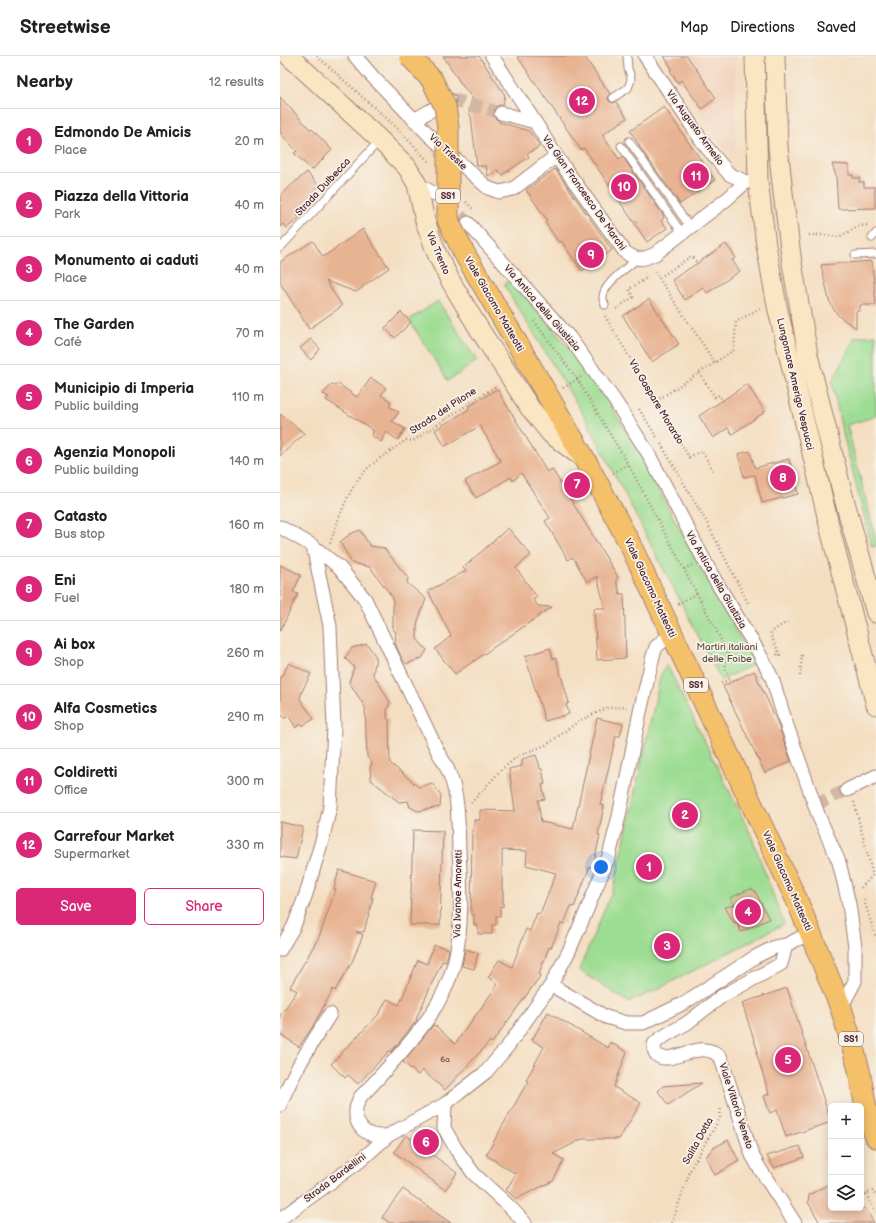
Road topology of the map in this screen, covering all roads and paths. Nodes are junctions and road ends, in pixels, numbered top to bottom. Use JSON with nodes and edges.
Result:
{"nodes":[{"id":1,"x":289,"y":56,"type":"edge"},
{"id":2,"x":355,"y":56,"type":"edge"},
{"id":3,"x":410,"y":56,"type":"edge"},
{"id":4,"x":492,"y":56,"type":"edge"},
{"id":5,"x":627,"y":56,"type":"edge"},
{"id":6,"x":645,"y":56,"type":"edge"},
{"id":7,"x":755,"y":56,"type":"edge"},
{"id":8,"x":775,"y":56,"type":"edge"},
{"id":9,"x":613,"y":98,"type":"dead end"},
{"id":10,"x":451,"y":99,"type":"dead end"},
{"id":11,"x":501,"y":113,"type":"tunnel mouth"},
{"id":12,"x":414,"y":120,"type":"junction"},
{"id":13,"x":536,"y":122,"type":"junction"},
{"id":14,"x":380,"y":140,"type":"junction"},
{"id":15,"x":629,"y":141,"type":"dead end"},
{"id":16,"x":621,"y":146,"type":"dead end"},
{"id":17,"x":778,"y":146,"type":"junction"},
{"id":18,"x":556,"y":156,"type":"junction"},
{"id":19,"x":752,"y":181,"type":"junction"},
{"id":20,"x":417,"y":184,"type":"junction"},
{"id":21,"x":435,"y":194,"type":"tunnel mouth"},
{"id":22,"x":785,"y":211,"type":"junction"},
{"id":23,"x":468,"y":223,"type":"tunnel mouth"},
{"id":24,"x":870,"y":225,"type":"dead end"},
{"id":25,"x":686,"y":230,"type":"junction"},
{"id":26,"x":801,"y":236,"type":"dead end"},
{"id":27,"x":280,"y":248,"type":"edge"},
{"id":28,"x":876,"y":254,"type":"edge"},
{"id":29,"x":855,"y":255,"type":"dead end"},
{"id":30,"x":637,"y":259,"type":"junction"},
{"id":31,"x":697,"y":263,"type":"dead end"},
{"id":32,"x":655,"y":272,"type":"dead end"},
{"id":33,"x":659,"y":278,"type":"junction"},
{"id":34,"x":628,"y":300,"type":"dead end"},
{"id":35,"x":605,"y":305,"type":"dead end"},
{"id":36,"x":762,"y":307,"type":"dead end"},
{"id":37,"x":605,"y":316,"type":"dead end"},
{"id":38,"x":533,"y":320,"type":"dead end"},
{"id":39,"x":715,"y":363,"type":"junction"},
{"id":40,"x":531,"y":366,"type":"junction"},
{"id":41,"x":507,"y":372,"type":"junction"},
{"id":42,"x":699,"y":373,"type":"junction"},
{"id":43,"x":577,"y":379,"type":"junction"},
{"id":44,"x":563,"y":388,"type":"dead end"},
{"id":45,"x":656,"y":401,"type":"junction"},
{"id":46,"x":723,"y":401,"type":"dead end"},
{"id":47,"x":584,"y":458,"type":"junction"},
{"id":48,"x":628,"y":464,"type":"junction"},
{"id":49,"x":713,"y":471,"type":"dead end"},
{"id":50,"x":612,"y":473,"type":"dead end"},
{"id":51,"x":280,"y":527,"type":"edge"},
{"id":52,"x":314,"y":546,"type":"junction"},
{"id":53,"x":325,"y":556,"type":"junction"},
{"id":54,"x":694,"y":564,"type":"dead end"},
{"id":55,"x":684,"y":569,"type":"junction"},
{"id":56,"x":697,"y":593,"type":"junction"},
{"id":57,"x":678,"y":604,"type":"dead end"},
{"id":58,"x":876,"y":613,"type":"edge"},
{"id":59,"x":787,"y":622,"type":"dead end"},
{"id":60,"x":771,"y":632,"type":"dead end"},
{"id":61,"x":672,"y":633,"type":"junction"},
{"id":62,"x":802,"y":655,"type":"dead end"},
{"id":63,"x":800,"y":676,"type":"dead end"},
{"id":64,"x":720,"y":684,"type":"dead end"},
{"id":65,"x":876,"y":705,"type":"edge"},
{"id":66,"x":620,"y":707,"type":"dead end"},
{"id":67,"x":876,"y":776,"type":"edge"},
{"id":68,"x":849,"y":790,"type":"joint"},
{"id":69,"x":457,"y":814,"type":"junction"},
{"id":70,"x":861,"y":889,"type":"dead end"},
{"id":71,"x":863,"y":896,"type":"dead end"},
{"id":72,"x":810,"y":933,"type":"junction"},
{"id":73,"x":876,"y":938,"type":"edge"},
{"id":74,"x":786,"y":945,"type":"junction"},
{"id":75,"x":280,"y":950,"type":"edge"},
{"id":76,"x":551,"y":985,"type":"junction"},
{"id":77,"x":840,"y":1008,"type":"junction"},
{"id":78,"x":330,"y":1014,"type":"dead end"},
{"id":79,"x":720,"y":1102,"type":"dead end"},
{"id":80,"x":445,"y":1104,"type":"junction"},
{"id":81,"x":280,"y":1105,"type":"edge"},
{"id":82,"x":389,"y":1135,"type":"junction"},
{"id":83,"x":876,"y":1137,"type":"edge"},
{"id":84,"x":866,"y":1194,"type":"joint"},
{"id":85,"x":876,"y":1196,"type":"edge"},
{"id":86,"x":876,"y":1212,"type":"edge"},
{"id":87,"x":280,"y":1219,"type":"edge"},
{"id":88,"x":525,"y":1223,"type":"edge"},
{"id":89,"x":672,"y":1223,"type":"edge"},
{"id":90,"x":795,"y":1223,"type":"edge"}],
"edges":[{"from":1,"to":14,"type":"main road","name":"Via Trento"},
{"from":2,"to":12,"type":"street","name":"Via Trieste"},
{"from":3,"to":40,"type":"main road","name":"Viale Giacomo Matteotti","number":"SS1","bridge":true},
{"from":4,"to":13,"type":"street","name":"Via Gian Francesco De Marchi"},
{"from":5,"to":9,"type":"lane"},
{"from":6,"to":19,"type":"street","name":"Via Augusto Armelio"},
{"from":7,"to":19,"type":"main road","name":"Lungomare Amerigo Vespucci"},
{"from":8,"to":17,"type":"main road","name":"Lungomare Amerigo Vespucci"},
{"from":10,"to":12,"type":"street"},
{"from":11,"to":13,"type":"street"},
{"from":12,"to":18,"type":"street","name":"Via Trieste"},
{"from":13,"to":18,"type":"street","name":"Via Gian Francesco De Marchi"},
{"from":14,"to":20,"type":"main road","name":"Via Trento"},
{"from":14,"to":27,"type":"lane","name":"Strada Dulbecca"},
{"from":15,"to":25,"type":"lane"},
{"from":16,"to":25,"type":"lane"},
{"from":17,"to":19,"type":"main road"},
{"from":17,"to":22,"type":"main road","name":"Lungomare Amerigo Vespucci"},
{"from":18,"to":30,"type":"street","name":"Via Gian Francesco De Marchi"},
{"from":19,"to":22,"type":"main road"},
{"from":19,"to":25,"type":"street"},
{"from":19,"to":65,"type":"main road","name":"Lungomare Amerigo Vespucci"},
{"from":20,"to":21,"type":"street"},
{"from":20,"to":41,"type":"main road","name":"Via Trento"},
{"from":22,"to":58,"type":"main road","name":"Lungomare Amerigo Vespucci"},
{"from":23,"to":77,"type":"street","name":"Via Antica della Giustizia"},
{"from":24,"to":26,"type":"path"},
{"from":25,"to":30,"type":"street"},
{"from":28,"to":29,"type":"lane"},
{"from":30,"to":34,"type":"path"},
{"from":30,"to":35,"type":"lane"},
{"from":31,"to":33,"type":"path"},
{"from":32,"to":33,"type":"path"},
{"from":33,"to":39,"type":"path"},
{"from":36,"to":39,"type":"path"},
{"from":37,"to":45,"type":"path","name":"Via Gaspare Morardo"},
{"from":38,"to":43,"type":"path"},
{"from":39,"to":42,"type":"path"},
{"from":40,"to":41,"type":"main road"},
{"from":40,"to":47,"type":"main road","name":"Viale Giacomo Matteotti","number":"SS1"},
{"from":41,"to":47,"type":"main road","name":"Via Trento"},
{"from":41,"to":53,"type":"path","name":"Strada del Pilone"},
{"from":42,"to":45,"type":"path"},
{"from":42,"to":46,"type":"path"},
{"from":43,"to":44,"type":"path"},
{"from":43,"to":48,"type":"path"},
{"from":45,"to":49,"type":"path","name":"Via Gaspare Morardo"},
{"from":47,"to":61,"type":"main road","name":"Viale Giacomo Matteotti","number":"SS1"},
{"from":48,"to":50,"type":"path"},
{"from":48,"to":55,"type":"path"},
{"from":51,"to":52,"type":"street","name":"Via Ivanoe Amoretti"},
{"from":52,"to":53,"type":"street","name":"Via Ivanoe Amoretti"},
{"from":52,"to":75,"type":"street"},
{"from":53,"to":69,"type":"street","name":"Via Ivanoe Amoretti"},
{"from":54,"to":55,"type":"path"},
{"from":55,"to":56,"type":"path"},
{"from":56,"to":57,"type":"path"},
{"from":56,"to":64,"type":"path"},
{"from":59,"to":60,"type":"path"},
{"from":61,"to":72,"type":"main road","name":"Viale Giacomo Matteotti","number":"SS1"},
{"from":61,"to":76,"type":"street"},
{"from":62,"to":63,"type":"path"},
{"from":66,"to":69,"type":"path"},
{"from":67,"to":68,"type":"street"},
{"from":68,"to":70,"type":"path"},
{"from":69,"to":82,"type":"street","name":"Via Ivanoe Amoretti"},
{"from":71,"to":73,"type":"path"},
{"from":72,"to":74,"type":"street"},
{"from":72,"to":77,"type":"main road","name":"Viale Giacomo Matteotti","number":"SS1"},
{"from":74,"to":76,"type":"street"},
{"from":74,"to":90,"type":"street","name":"Viale Vittorio Veneto"},
{"from":76,"to":80,"type":"street"},
{"from":77,"to":83,"type":"main road","name":"Viale Giacomo Matteotti","number":"SS1"},
{"from":78,"to":81,"type":"street"},
{"from":79,"to":89,"type":"path","name":"Salita Dotta"},
{"from":80,"to":82,"type":"street"},
{"from":80,"to":88,"type":"street"},
{"from":82,"to":87,"type":"street","name":"Strada Bardellini"},
{"from":84,"to":85,"type":"path"},
{"from":84,"to":86,"type":"path"}]}
